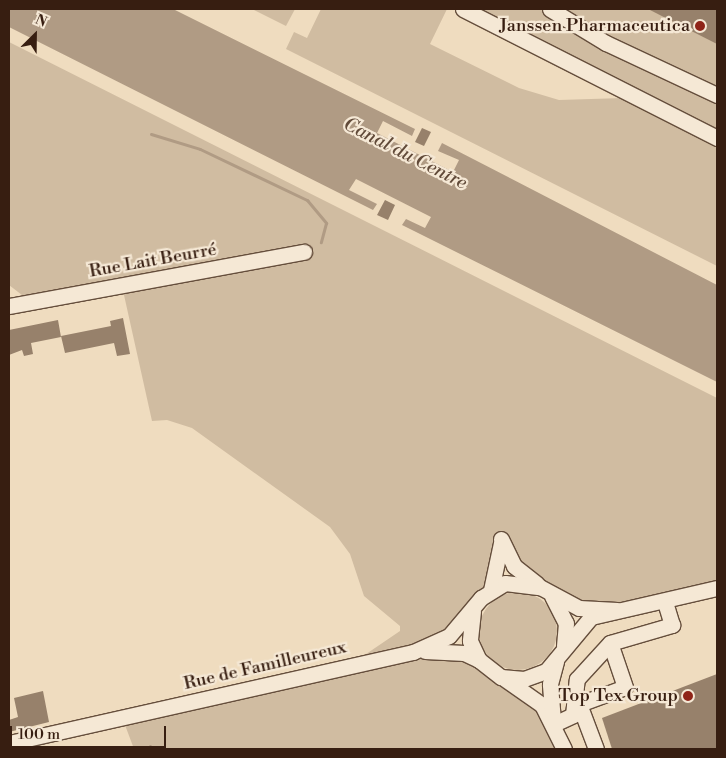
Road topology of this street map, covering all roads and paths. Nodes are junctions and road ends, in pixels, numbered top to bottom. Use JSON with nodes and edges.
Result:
{"nodes":[{"id":1,"x":463,"y":9,"type":"edge"},
{"id":2,"x":550,"y":9,"type":"edge"},
{"id":3,"x":717,"y":95,"type":"edge"},
{"id":4,"x":717,"y":138,"type":"edge"},
{"id":5,"x":304,"y":252,"type":"dead end"},
{"id":6,"x":9,"y":306,"type":"edge"},
{"id":7,"x":717,"y":588,"type":"edge"},
{"id":8,"x":491,"y":590,"type":"junction"},
{"id":9,"x":545,"y":590,"type":"junction"},
{"id":10,"x":665,"y":602,"type":"junction"},
{"id":11,"x":474,"y":610,"type":"junction"},
{"id":12,"x":617,"y":610,"type":"junction"},
{"id":13,"x":610,"y":643,"type":"junction"},
{"id":14,"x":413,"y":652,"type":"junction"},
{"id":15,"x":560,"y":656,"type":"junction"},
{"id":16,"x":479,"y":660,"type":"junction"},
{"id":17,"x":502,"y":677,"type":"junction"},
{"id":18,"x":576,"y":705,"type":"junction"},
{"id":19,"x":554,"y":724,"type":"junction"},
{"id":20,"x":9,"y":743,"type":"edge"},
{"id":21,"x":564,"y":749,"type":"edge"},
{"id":22,"x":596,"y":749,"type":"edge"}],
"edges":[{"from":1,"to":4,"type":"street"},
{"from":2,"to":3,"type":"street"},
{"from":5,"to":6,"type":"street","name":"Rue Lait Beurré"},
{"from":7,"to":10,"type":"street"},
{"from":8,"to":9,"type":"street"},
{"from":8,"to":9,"type":"street"},
{"from":8,"to":11,"type":"street","name":"Rue de Familleureux"},
{"from":9,"to":12,"type":"street"},
{"from":9,"to":15,"type":"street"},
{"from":10,"to":12,"type":"street"},
{"from":10,"to":13,"type":"street"},
{"from":11,"to":14,"type":"street","name":"Rue de Familleureux"},
{"from":11,"to":16,"type":"street"},
{"from":12,"to":15,"type":"street"},
{"from":13,"to":18,"type":"street"},
{"from":13,"to":18,"type":"street"},
{"from":14,"to":16,"type":"street"},
{"from":14,"to":20,"type":"street","name":"Rue de Familleureux"},
{"from":15,"to":17,"type":"street"},
{"from":15,"to":19,"type":"street"},
{"from":16,"to":17,"type":"street"},
{"from":17,"to":19,"type":"street"},
{"from":18,"to":19,"type":"street"},
{"from":18,"to":22,"type":"street"},
{"from":19,"to":21,"type":"street"}]}
